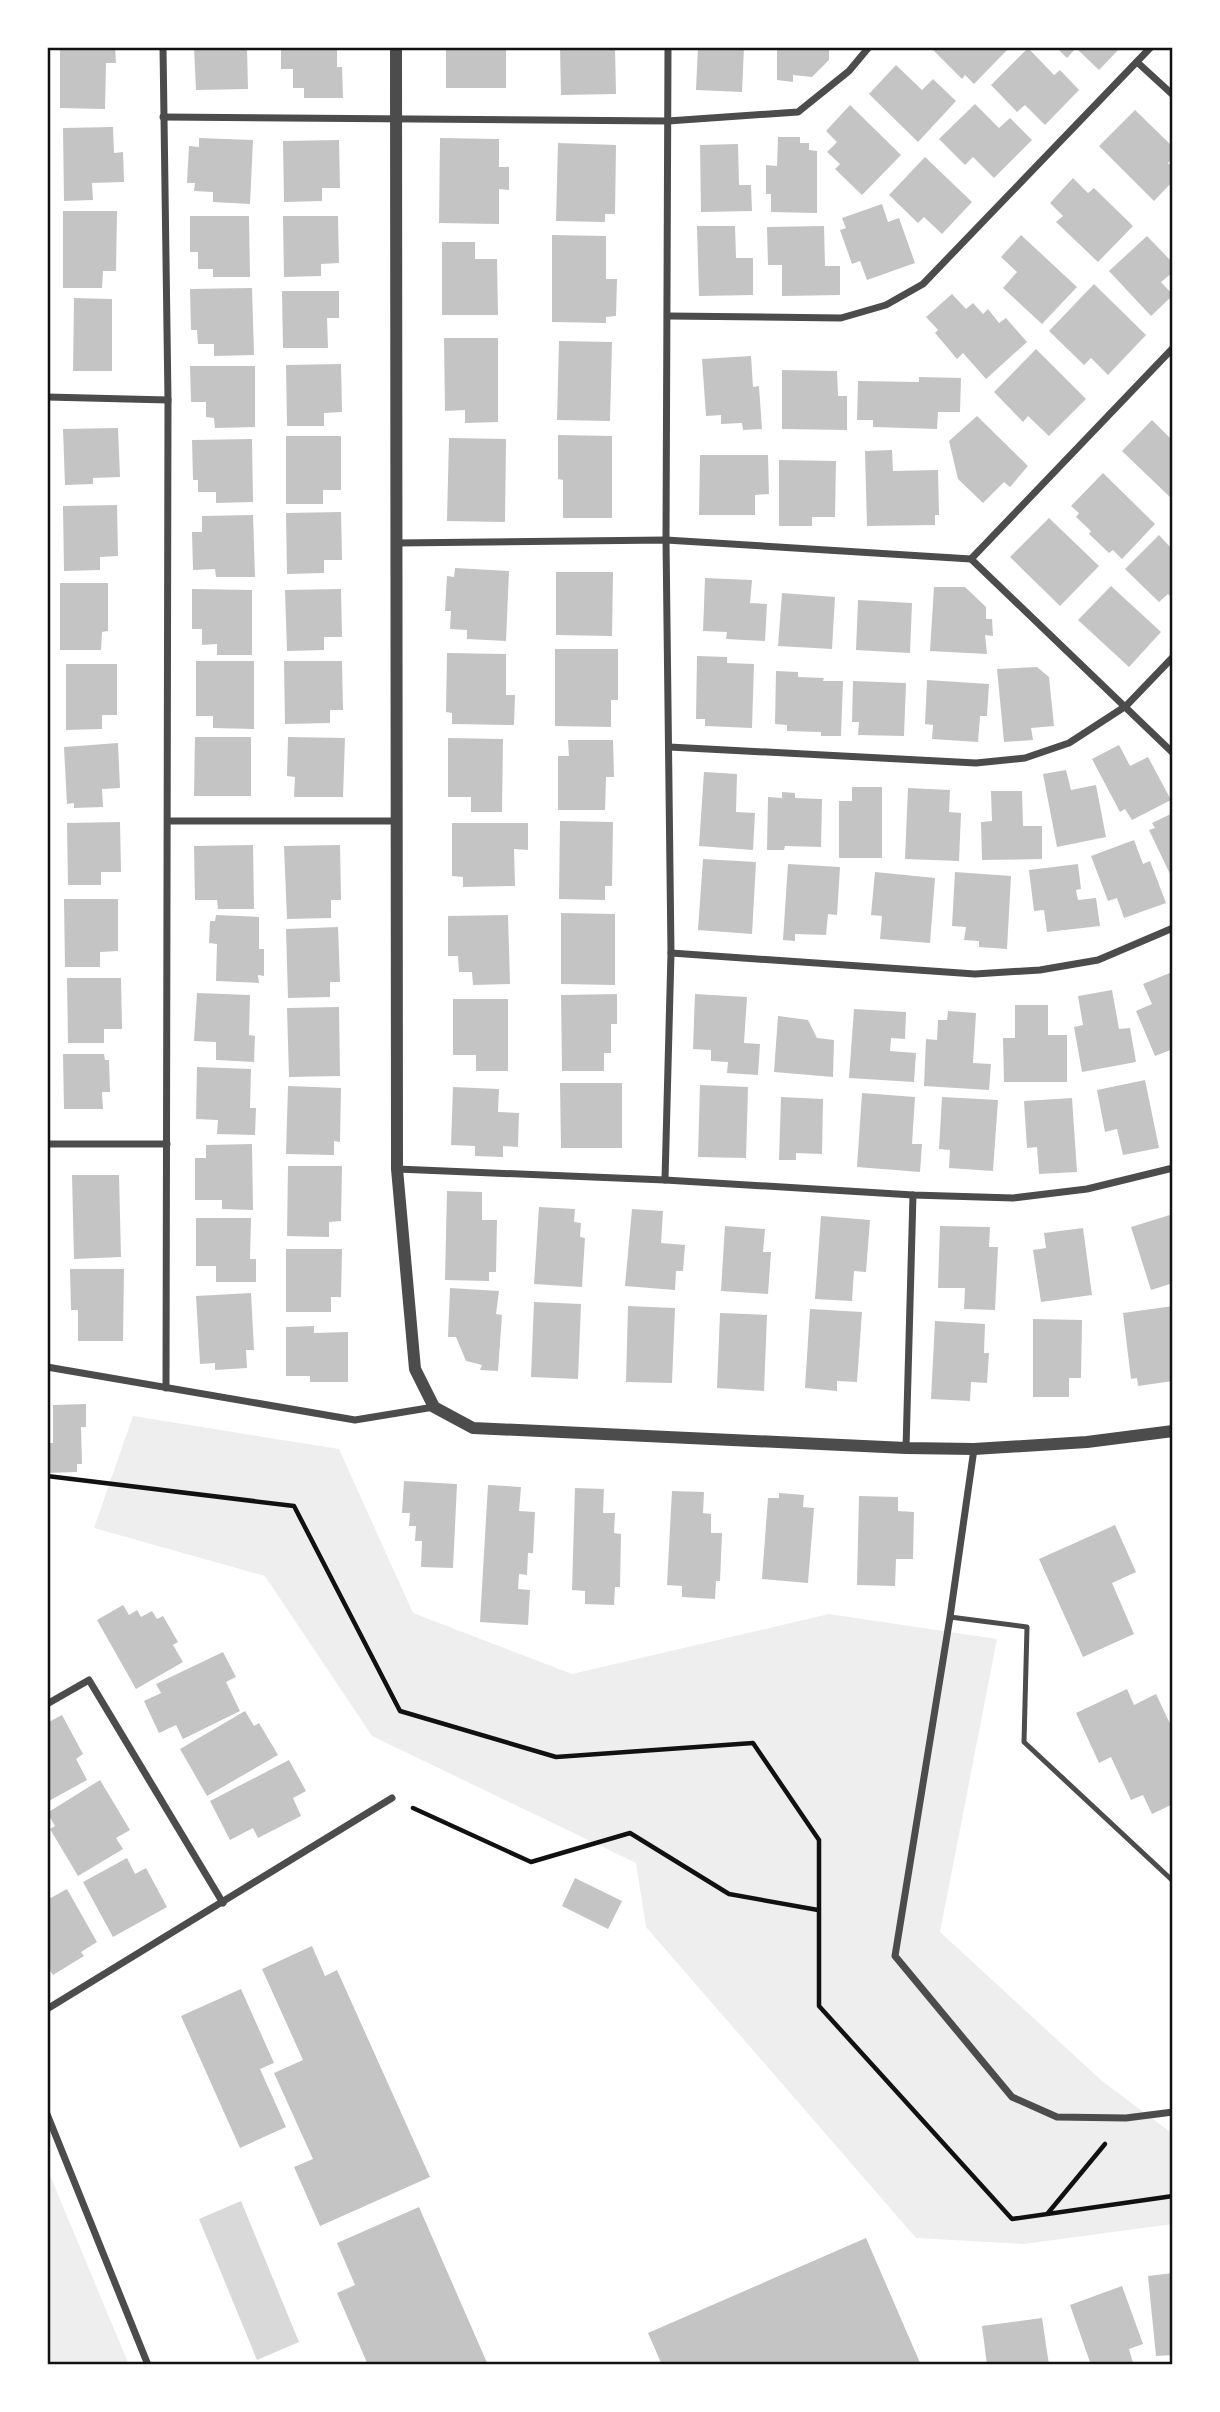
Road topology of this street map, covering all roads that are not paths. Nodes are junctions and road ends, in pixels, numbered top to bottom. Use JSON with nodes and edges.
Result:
{"nodes":[{"id":1,"x":163,"y":47,"type":"edge"},
{"id":2,"x":396,"y":47,"type":"edge"},
{"id":3,"x":668,"y":47,"type":"edge"},
{"id":4,"x":869,"y":47,"type":"edge"},
{"id":5,"x":1151,"y":47,"type":"edge"},
{"id":6,"x":1137,"y":62,"type":"junction"},
{"id":7,"x":1173,"y":95,"type":"edge"},
{"id":8,"x":163,"y":117,"type":"junction"},
{"id":9,"x":397,"y":118,"type":"junction"},
{"id":10,"x":668,"y":121,"type":"junction"},
{"id":11,"x":668,"y":316,"type":"junction"},
{"id":12,"x":1173,"y":348,"type":"edge"},
{"id":13,"x":47,"y":397,"type":"edge"},
{"id":14,"x":168,"y":400,"type":"junction"},
{"id":15,"x":666,"y":540,"type":"junction"},
{"id":16,"x":397,"y":543,"type":"junction"},
{"id":17,"x":971,"y":559,"type":"junction"},
{"id":18,"x":1173,"y":657,"type":"edge"},
{"id":19,"x":1126,"y":706,"type":"junction"},
{"id":20,"x":669,"y":747,"type":"junction"},
{"id":21,"x":1173,"y":753,"type":"edge"},
{"id":22,"x":169,"y":821,"type":"junction"},
{"id":23,"x":397,"y":821,"type":"junction"},
{"id":24,"x":1173,"y":928,"type":"edge"},
{"id":25,"x":671,"y":953,"type":"junction"},
{"id":26,"x":47,"y":1144,"type":"edge"},
{"id":27,"x":167,"y":1144,"type":"junction"},
{"id":28,"x":1173,"y":1168,"type":"edge"},
{"id":29,"x":397,"y":1169,"type":"junction"},
{"id":30,"x":665,"y":1180,"type":"junction"},
{"id":31,"x":914,"y":1195,"type":"junction"},
{"id":32,"x":47,"y":1367,"type":"edge"},
{"id":33,"x":166,"y":1388,"type":"junction"},
{"id":34,"x":434,"y":1407,"type":"junction"},
{"id":35,"x":1173,"y":1431,"type":"edge"},
{"id":36,"x":906,"y":1448,"type":"junction"},
{"id":37,"x":974,"y":1448,"type":"junction"},
{"id":38,"x":950,"y":1617,"type":"junction"},
{"id":39,"x":47,"y":1704,"type":"edge"},
{"id":40,"x":391,"y":1798,"type":"road end"},
{"id":41,"x":1173,"y":1881,"type":"edge"},
{"id":42,"x":223,"y":1903,"type":"junction"},
{"id":43,"x":47,"y":2009,"type":"edge"},
{"id":44,"x":1173,"y":2112,"type":"edge"},
{"id":45,"x":47,"y":2114,"type":"edge"},
{"id":46,"x":148,"y":2365,"type":"edge"}],
"edges":[{"from":1,"to":8,"type":"street"},
{"from":2,"to":9,"type":"street"},
{"from":3,"to":10,"type":"street"},
{"from":4,"to":10,"type":"street"},
{"from":5,"to":6,"type":"street"},
{"from":6,"to":7,"type":"street"},
{"from":6,"to":11,"type":"street"},
{"from":8,"to":9,"type":"street"},
{"from":8,"to":14,"type":"street"},
{"from":9,"to":10,"type":"street"},
{"from":9,"to":16,"type":"street"},
{"from":10,"to":11,"type":"street"},
{"from":11,"to":15,"type":"street"},
{"from":12,"to":17,"type":"street"},
{"from":13,"to":14,"type":"street"},
{"from":14,"to":22,"type":"street"},
{"from":15,"to":16,"type":"street"},
{"from":15,"to":17,"type":"street"},
{"from":15,"to":20,"type":"street"},
{"from":16,"to":23,"type":"street"},
{"from":17,"to":19,"type":"street"},
{"from":18,"to":19,"type":"street"},
{"from":19,"to":20,"type":"street"},
{"from":19,"to":21,"type":"street"},
{"from":20,"to":25,"type":"street"},
{"from":22,"to":23,"type":"street"},
{"from":22,"to":27,"type":"street"},
{"from":23,"to":29,"type":"street"},
{"from":24,"to":25,"type":"street"},
{"from":25,"to":30,"type":"street"},
{"from":26,"to":27,"type":"street"},
{"from":27,"to":33,"type":"street"},
{"from":28,"to":31,"type":"street"},
{"from":29,"to":30,"type":"street"},
{"from":29,"to":34,"type":"street"},
{"from":30,"to":31,"type":"street"},
{"from":31,"to":36,"type":"street"},
{"from":32,"to":33,"type":"street"},
{"from":33,"to":34,"type":"street"},
{"from":34,"to":36,"type":"street"},
{"from":35,"to":37,"type":"street"},
{"from":36,"to":37,"type":"street"},
{"from":37,"to":38,"type":"street"},
{"from":38,"to":41,"type":"lane"},
{"from":38,"to":44,"type":"street"},
{"from":39,"to":42,"type":"street"},
{"from":40,"to":42,"type":"street"},
{"from":42,"to":43,"type":"street"},
{"from":45,"to":46,"type":"street"}]}
